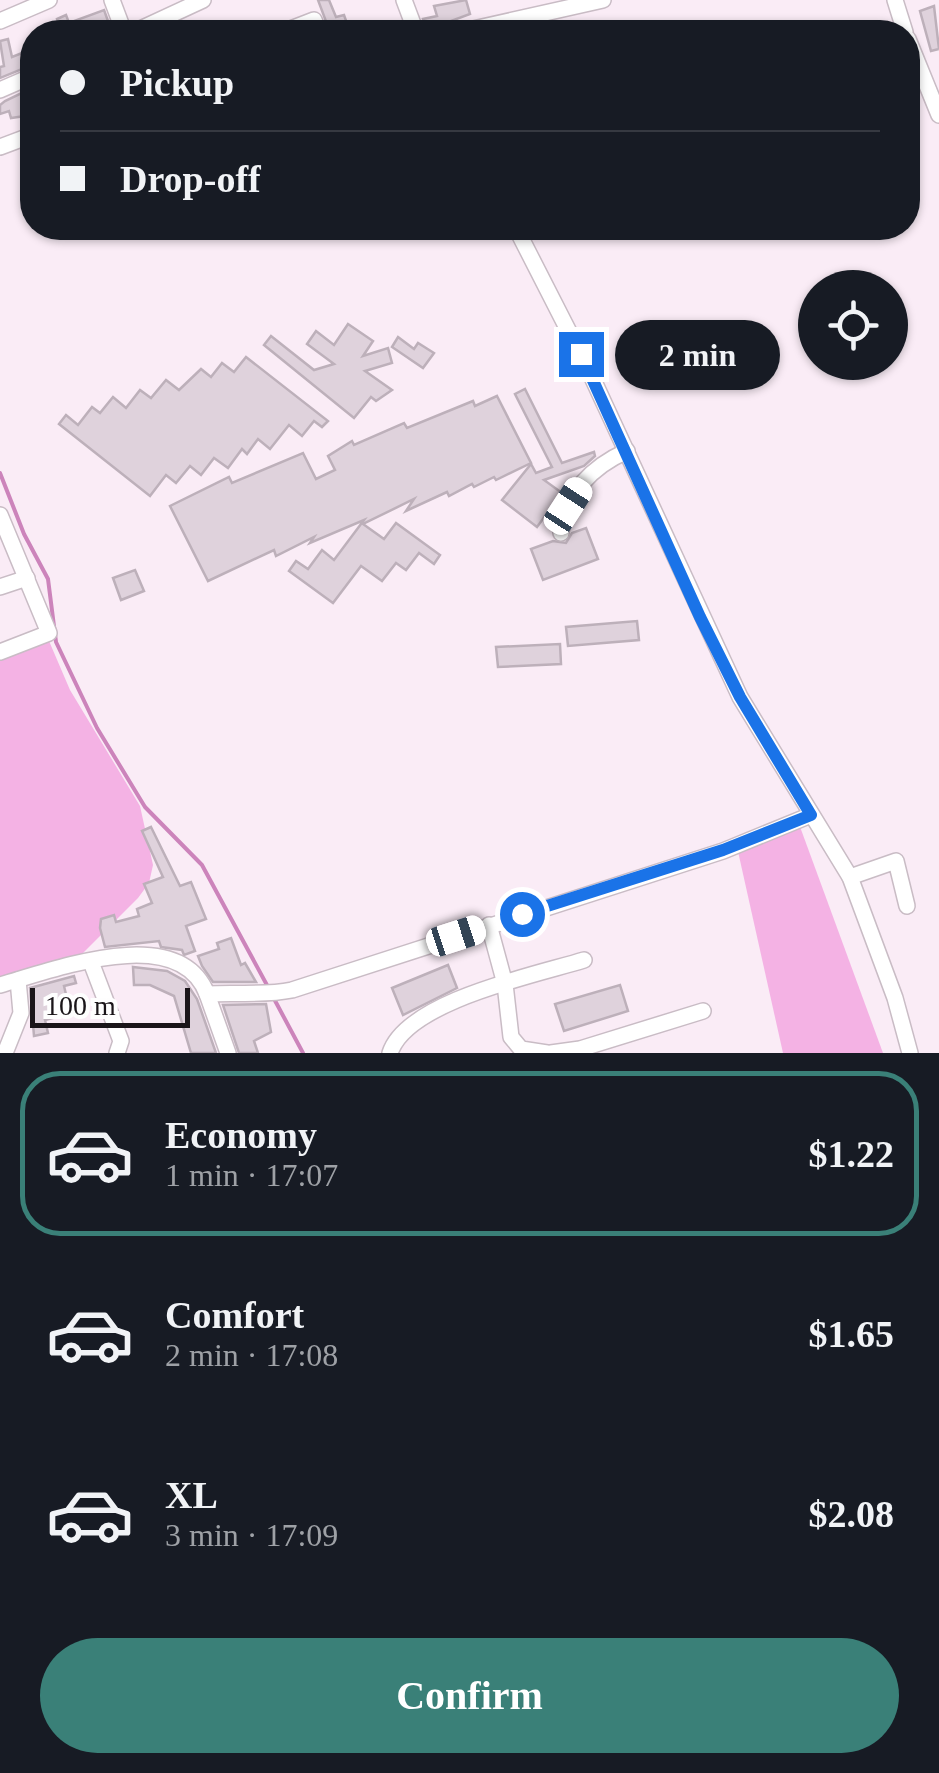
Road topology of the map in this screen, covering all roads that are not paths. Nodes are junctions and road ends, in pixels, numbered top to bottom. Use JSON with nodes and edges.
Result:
{"nodes":[{"id":1,"x":49,"y":0,"type":"edge"},
{"id":2,"x":204,"y":0,"type":"edge"},
{"id":3,"x":603,"y":0,"type":"edge"},
{"id":4,"x":177,"y":5,"type":"edge"},
{"id":5,"x":0,"y":20,"type":"edge"},
{"id":6,"x":153,"y":20,"type":"edge"},
{"id":7,"x":514,"y":20,"type":"edge"},
{"id":8,"x":920,"y":69,"type":"edge"},
{"id":9,"x":939,"y":115,"type":"edge"},
{"id":10,"x":522,"y":240,"type":"edge"},
{"id":11,"x":627,"y":451,"type":"junction"},
{"id":12,"x":0,"y":516,"type":"edge"},
{"id":13,"x":561,"y":532,"type":"dead end"},
{"id":14,"x":27,"y":578,"type":"junction"},
{"id":15,"x":0,"y":587,"type":"edge"},
{"id":16,"x":0,"y":652,"type":"edge"},
{"id":17,"x":811,"y":815,"type":"junction"},
{"id":18,"x":850,"y":878,"type":"junction"},
{"id":19,"x":907,"y":906,"type":"dead end"},
{"id":20,"x":489,"y":925,"type":"junction"},
{"id":21,"x":584,"y":960,"type":"dead end"},
{"id":22,"x":91,"y":962,"type":"junction"},
{"id":23,"x":18,"y":980,"type":"junction"},
{"id":24,"x":0,"y":984,"type":"edge"},
{"id":25,"x":504,"y":984,"type":"junction"},
{"id":26,"x":207,"y":994,"type":"junction"},
{"id":27,"x":703,"y":1010,"type":"dead end"},
{"id":28,"x":5,"y":1053,"type":"edge"},
{"id":29,"x":118,"y":1053,"type":"edge"},
{"id":30,"x":228,"y":1053,"type":"edge"},
{"id":31,"x":390,"y":1053,"type":"edge"},
{"id":32,"x":549,"y":1053,"type":"edge"},
{"id":33,"x":910,"y":1053,"type":"edge"}],
"edges":[{"from":1,"to":5,"type":"street"},
{"from":2,"to":4,"type":"street"},
{"from":3,"to":7,"type":"street"},
{"from":4,"to":6,"type":"street"},
{"from":8,"to":9,"type":"street"},
{"from":10,"to":11,"type":"street"},
{"from":11,"to":13,"type":"street"},
{"from":11,"to":17,"type":"street"},
{"from":12,"to":14,"type":"street"},
{"from":14,"to":15,"type":"street"},
{"from":14,"to":16,"type":"street"},
{"from":17,"to":18,"type":"street"},
{"from":17,"to":20,"type":"street"},
{"from":18,"to":19,"type":"street"},
{"from":18,"to":33,"type":"street"},
{"from":20,"to":25,"type":"street"},
{"from":20,"to":26,"type":"street"},
{"from":21,"to":25,"type":"street"},
{"from":22,"to":23,"type":"street"},
{"from":22,"to":26,"type":"street"},
{"from":22,"to":29,"type":"street"},
{"from":23,"to":24,"type":"street"},
{"from":23,"to":28,"type":"street"},
{"from":25,"to":31,"type":"street"},
{"from":25,"to":32,"type":"street"},
{"from":26,"to":30,"type":"street"},
{"from":27,"to":32,"type":"street"}]}
